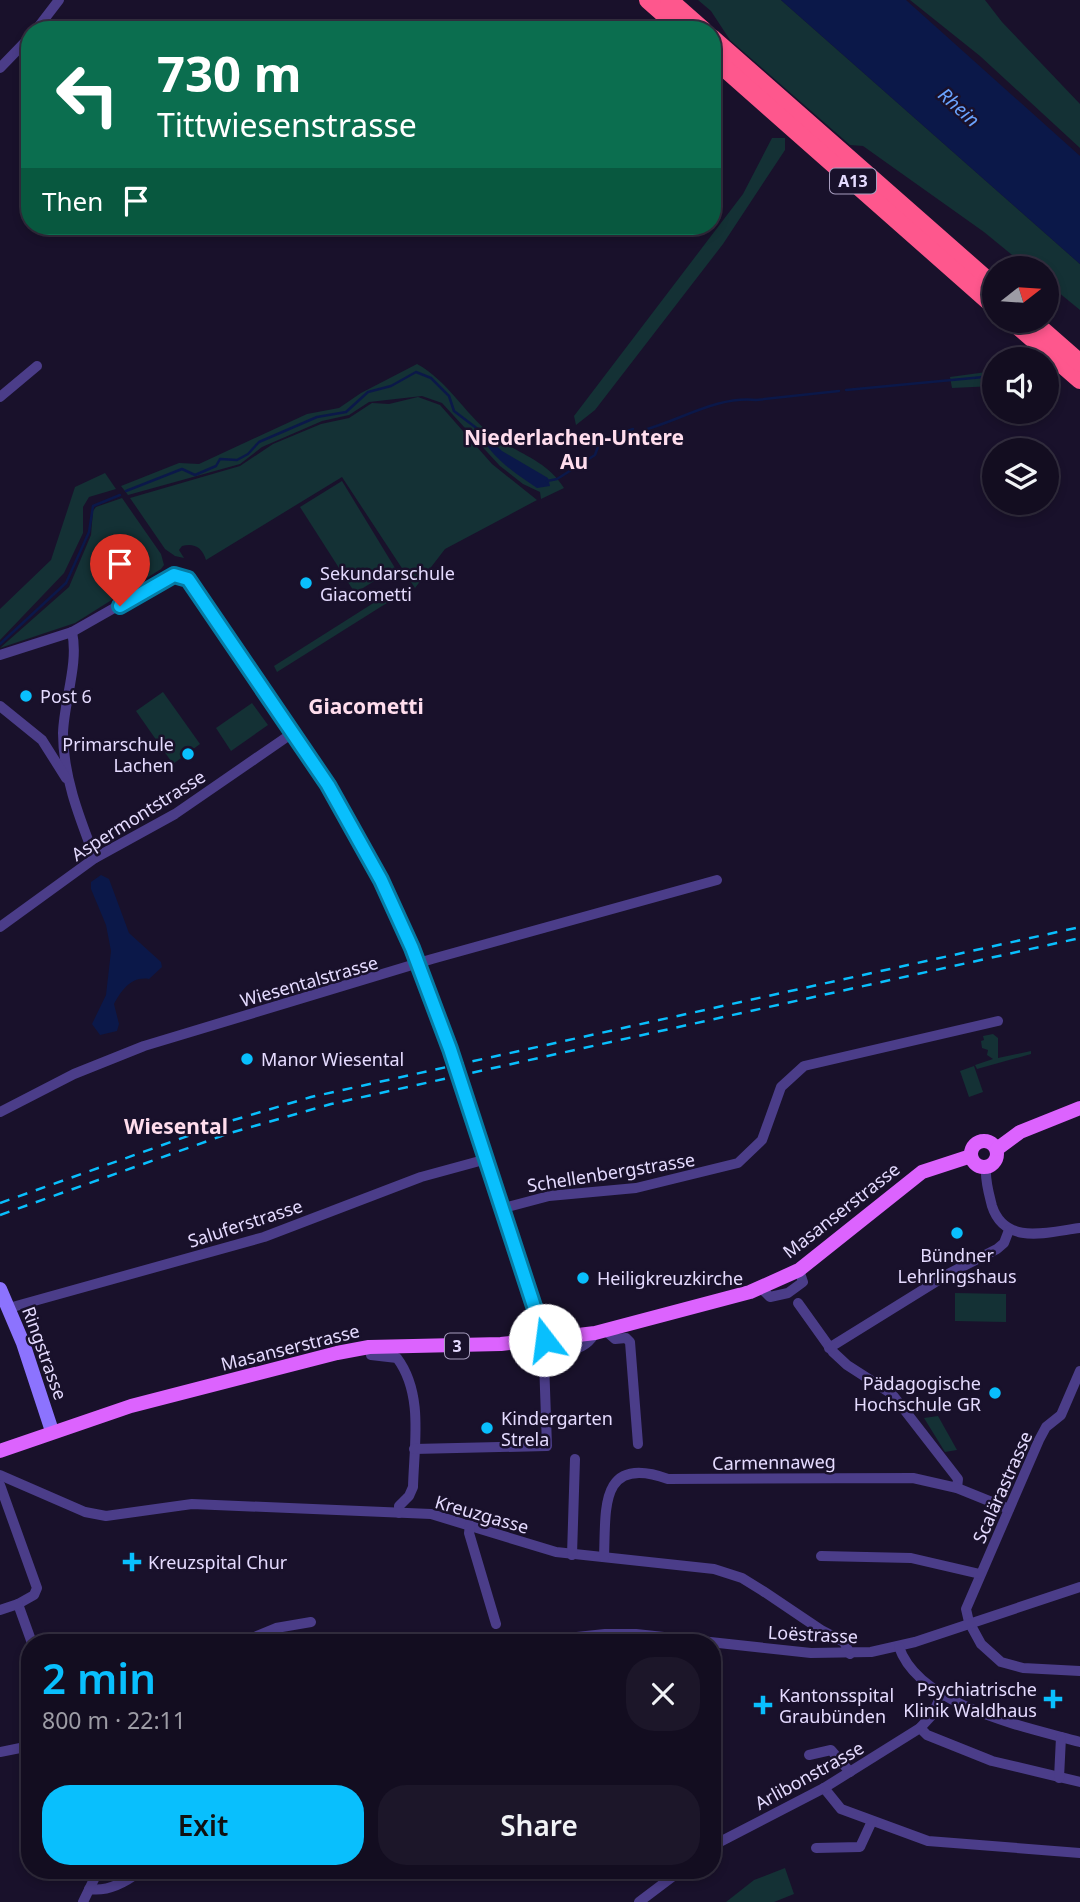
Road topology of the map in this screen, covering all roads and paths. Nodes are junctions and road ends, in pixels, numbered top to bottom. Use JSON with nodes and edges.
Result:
{"nodes":[{"id":1,"x":59,"y":0,"type":"edge"},
{"id":2,"x":648,"y":0,"type":"edge"},
{"id":3,"x":669,"y":0,"type":"edge"},
{"id":4,"x":43,"y":21,"type":"edge"},
{"id":5,"x":672,"y":21,"type":"edge"},
{"id":6,"x":693,"y":21,"type":"edge"},
{"id":7,"x":21,"y":46,"type":"edge"},
{"id":8,"x":721,"y":46,"type":"edge"},
{"id":9,"x":721,"y":65,"type":"edge"},
{"id":10,"x":0,"y":68,"type":"edge"},
{"id":11,"x":982,"y":275,"type":"edge"},
{"id":12,"x":982,"y":295,"type":"edge"},
{"id":13,"x":1026,"y":333,"type":"edge"},
{"id":14,"x":1046,"y":333,"type":"edge"},
{"id":15,"x":1080,"y":363,"type":"edge"},
{"id":16,"x":37,"y":366,"type":"dead end"},
{"id":17,"x":1080,"y":380,"type":"edge"},
{"id":18,"x":0,"y":397,"type":"edge"},
{"id":19,"x":72,"y":632,"type":"junction"},
{"id":20,"x":0,"y":655,"type":"edge"},
{"id":21,"x":0,"y":706,"type":"edge"},
{"id":22,"x":294,"y":732,"type":"junction"},
{"id":23,"x":63,"y":736,"type":"junction"},
{"id":24,"x":42,"y":740,"type":"junction"},
{"id":25,"x":68,"y":781,"type":"junction"},
{"id":26,"x":95,"y":858,"type":"junction"},
{"id":27,"x":717,"y":880,"type":"dead end"},
{"id":28,"x":0,"y":927,"type":"edge"},
{"id":29,"x":418,"y":964,"type":"junction"},
{"id":30,"x":998,"y":1021,"type":"dead end"},
{"id":31,"x":1080,"y":1108,"type":"edge"},
{"id":32,"x":0,"y":1112,"type":"edge"},
{"id":33,"x":997,"y":1149,"type":"junction"},
{"id":34,"x":971,"y":1156,"type":"junction"},
{"id":35,"x":487,"y":1158,"type":"junction"},
{"id":36,"x":986,"y":1168,"type":"junction"},
{"id":37,"x":504,"y":1208,"type":"junction"},
{"id":38,"x":1080,"y":1228,"type":"edge"},
{"id":39,"x":1009,"y":1230,"type":"junction"},
{"id":40,"x":0,"y":1289,"type":"edge"},
{"id":41,"x":798,"y":1303,"type":"dead end"},
{"id":42,"x":9,"y":1308,"type":"junction"},
{"id":43,"x":601,"y":1332,"type":"junction"},
{"id":44,"x":545,"y":1340,"type":"junction"},
{"id":45,"x":369,"y":1347,"type":"junction"},
{"id":46,"x":829,"y":1348,"type":"junction"},
{"id":47,"x":1080,"y":1371,"type":"edge"},
{"id":48,"x":52,"y":1431,"type":"junction"},
{"id":49,"x":638,"y":1444,"type":"dead end"},
{"id":50,"x":414,"y":1449,"type":"junction"},
{"id":51,"x":0,"y":1451,"type":"edge"},
{"id":52,"x":575,"y":1459,"type":"dead end"},
{"id":53,"x":0,"y":1476,"type":"edge"},
{"id":54,"x":0,"y":1485,"type":"edge"},
{"id":55,"x":957,"y":1488,"type":"junction"},
{"id":56,"x":1009,"y":1509,"type":"junction"},
{"id":57,"x":399,"y":1513,"type":"junction"},
{"id":58,"x":470,"y":1525,"type":"junction"},
{"id":59,"x":572,"y":1555,"type":"junction"},
{"id":60,"x":821,"y":1556,"type":"dead end"},
{"id":61,"x":604,"y":1558,"type":"junction"},
{"id":62,"x":980,"y":1574,"type":"junction"},
{"id":63,"x":1080,"y":1587,"type":"edge"},
{"id":64,"x":18,"y":1604,"type":"junction"},
{"id":65,"x":0,"y":1609,"type":"edge"},
{"id":66,"x":311,"y":1622,"type":"dead end"},
{"id":67,"x":969,"y":1622,"type":"junction"},
{"id":68,"x":496,"y":1624,"type":"dead end"},
{"id":69,"x":29,"y":1634,"type":"edge"},
{"id":70,"x":262,"y":1634,"type":"edge"},
{"id":71,"x":598,"y":1634,"type":"edge"},
{"id":72,"x":636,"y":1634,"type":"edge"},
{"id":73,"x":721,"y":1643,"type":"edge"},
{"id":74,"x":899,"y":1647,"type":"junction"},
{"id":75,"x":850,"y":1654,"type":"junction"},
{"id":76,"x":1080,"y":1671,"type":"edge"},
{"id":77,"x":942,"y":1694,"type":"junction"},
{"id":78,"x":920,"y":1728,"type":"junction"},
{"id":79,"x":1062,"y":1737,"type":"junction"},
{"id":80,"x":1080,"y":1742,"type":"edge"},
{"id":81,"x":21,"y":1748,"type":"edge"},
{"id":82,"x":0,"y":1752,"type":"edge"},
{"id":83,"x":809,"y":1755,"type":"dead end"},
{"id":84,"x":850,"y":1772,"type":"junction"},
{"id":85,"x":1059,"y":1778,"type":"junction"},
{"id":86,"x":1080,"y":1782,"type":"edge"},
{"id":87,"x":824,"y":1788,"type":"junction"},
{"id":88,"x":872,"y":1821,"type":"junction"},
{"id":89,"x":721,"y":1841,"type":"edge"},
{"id":90,"x":816,"y":1848,"type":"dead end"},
{"id":91,"x":1080,"y":1853,"type":"edge"},
{"id":92,"x":95,"y":1879,"type":"edge"},
{"id":93,"x":128,"y":1879,"type":"edge"},
{"id":94,"x":669,"y":1879,"type":"edge"},
{"id":95,"x":89,"y":1889,"type":"junction"},
{"id":96,"x":83,"y":1902,"type":"edge"},
{"id":97,"x":639,"y":1902,"type":"edge"}],
"edges":[{"from":1,"to":4,"type":"street"},
{"from":2,"to":5,"type":"highway"},
{"from":3,"to":6,"type":"highway"},
{"from":7,"to":10,"type":"street"},
{"from":8,"to":11,"type":"highway","number":"A13"},
{"from":9,"to":12,"type":"highway","number":"A13"},
{"from":13,"to":17,"type":"highway"},
{"from":14,"to":15,"type":"highway"},
{"from":16,"to":18,"type":"street"},
{"from":19,"to":20,"type":"street"},
{"from":19,"to":22,"type":"street"},
{"from":19,"to":23,"type":"street"},
{"from":21,"to":24,"type":"street"},
{"from":22,"to":26,"type":"street","name":"Aspermontstrasse"},
{"from":22,"to":29,"type":"street"},
{"from":23,"to":24,"type":"street"},
{"from":23,"to":25,"type":"street"},
{"from":24,"to":25,"type":"street"},
{"from":25,"to":26,"type":"street"},
{"from":26,"to":28,"type":"street","name":"Aspermontstrasse"},
{"from":27,"to":29,"type":"street","name":"Wiesentalstrasse"},
{"from":29,"to":32,"type":"street","name":"Wiesentalstrasse"},
{"from":29,"to":35,"type":"street"},
{"from":30,"to":37,"type":"street","name":"Schellenbergstrasse"},
{"from":31,"to":33,"type":"main road","number":"3"},
{"from":33,"to":34,"type":"main road","number":"3"},
{"from":33,"to":36,"type":"main road","number":"3"},
{"from":34,"to":36,"type":"main road"},
{"from":34,"to":43,"type":"main road","name":"Masanserstrasse","number":"3"},
{"from":35,"to":37,"type":"street"},
{"from":35,"to":42,"type":"street","name":"Saluferstrasse"},
{"from":36,"to":39,"type":"street"},
{"from":37,"to":44,"type":"street"},
{"from":38,"to":39,"type":"street"},
{"from":39,"to":46,"type":"street"},
{"from":40,"to":42,"type":"main road","name":"Ringstrasse"},
{"from":41,"to":46,"type":"street"},
{"from":42,"to":48,"type":"main road","name":"Ringstrasse"},
{"from":43,"to":44,"type":"main road","name":"Masanserstrasse","number":"3"},
{"from":43,"to":49,"type":"street"},
{"from":43,"to":50,"type":"street"},
{"from":44,"to":45,"type":"main road","name":"Masanserstrasse","number":"3"},
{"from":45,"to":48,"type":"main road","name":"Masanserstrasse","number":"3"},
{"from":45,"to":50,"type":"street"},
{"from":46,"to":55,"type":"street"},
{"from":47,"to":56,"type":"street","name":"Scalärastrasse"},
{"from":48,"to":51,"type":"main road","name":"Masanserstrasse","number":"3"},
{"from":50,"to":57,"type":"street"},
{"from":52,"to":59,"type":"street"},
{"from":53,"to":57,"type":"street","name":"Kreuzgasse"},
{"from":54,"to":64,"type":"street"},
{"from":55,"to":56,"type":"street","name":"Carmennaweg"},
{"from":55,"to":61,"type":"street","name":"Carmennaweg"},
{"from":56,"to":62,"type":"street","name":"Scalärastrasse"},
{"from":57,"to":58,"type":"street","name":"Kreuzgasse"},
{"from":58,"to":59,"type":"street","name":"Kreuzgasse"},
{"from":58,"to":68,"type":"street"},
{"from":59,"to":61,"type":"street","name":"Kreuzgasse"},
{"from":60,"to":62,"type":"street"},
{"from":61,"to":75,"type":"street","name":"Kreuzgasse"},
{"from":62,"to":67,"type":"street","name":"Scalärastrasse"},
{"from":63,"to":67,"type":"street","name":"Loëstrasse"},
{"from":64,"to":65,"type":"street"},
{"from":64,"to":69,"type":"street"},
{"from":66,"to":70,"type":"street"},
{"from":67,"to":74,"type":"street","name":"Loëstrasse"},
{"from":67,"to":76,"type":"street"},
{"from":71,"to":72,"type":"street","name":"Loëstrasse"},
{"from":73,"to":75,"type":"street","name":"Loëstrasse"},
{"from":74,"to":75,"type":"street","name":"Loëstrasse"},
{"from":74,"to":77,"type":"street"},
{"from":77,"to":78,"type":"street","name":"Arlibonstrasse"},
{"from":77,"to":79,"type":"street"},
{"from":78,"to":84,"type":"street","name":"Arlibonstrasse"},
{"from":78,"to":85,"type":"street"},
{"from":79,"to":80,"type":"street"},
{"from":79,"to":85,"type":"street"},
{"from":81,"to":82,"type":"street"},
{"from":83,"to":84,"type":"street"},
{"from":84,"to":87,"type":"street","name":"Arlibonstrasse"},
{"from":85,"to":86,"type":"street"},
{"from":87,"to":88,"type":"street"},
{"from":87,"to":89,"type":"street","name":"Arlibonstrasse"},
{"from":88,"to":90,"type":"street"},
{"from":88,"to":91,"type":"street"},
{"from":92,"to":95,"type":"street"},
{"from":93,"to":95,"type":"street"},
{"from":94,"to":97,"type":"street"},
{"from":95,"to":96,"type":"street"}]}
